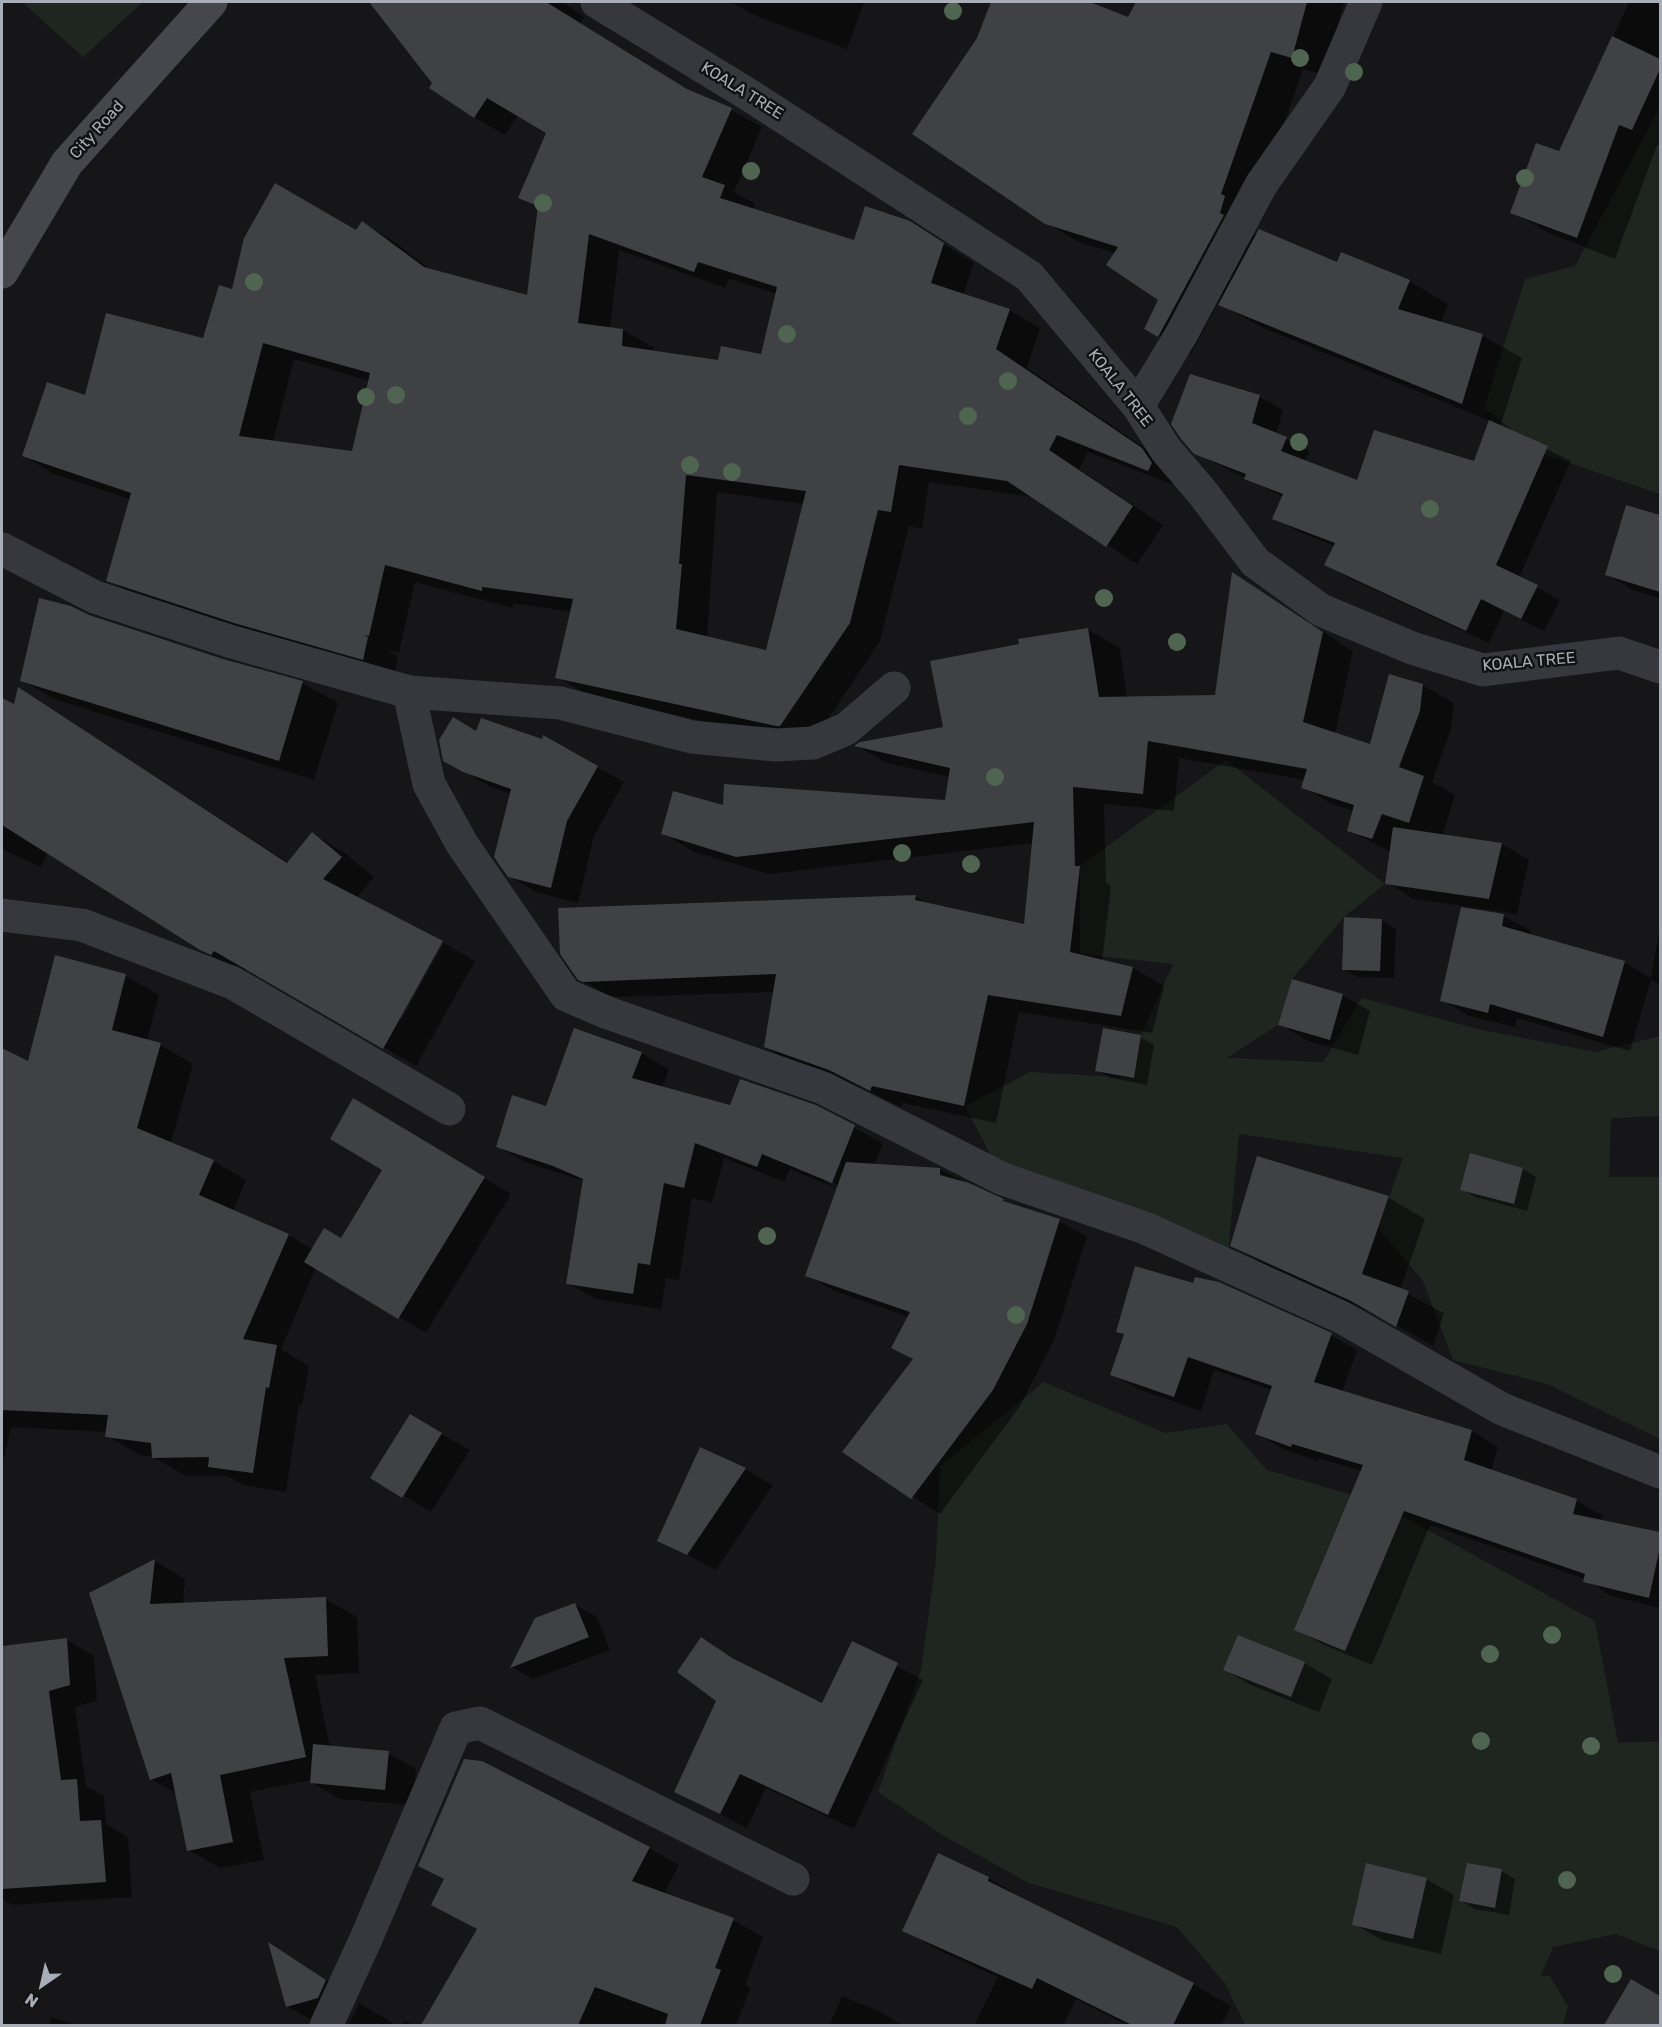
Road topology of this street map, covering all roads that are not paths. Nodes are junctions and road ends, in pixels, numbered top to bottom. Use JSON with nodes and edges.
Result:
{"nodes":[{"id":1,"x":211,"y":2,"type":"edge"},
{"id":2,"x":597,"y":2,"type":"edge"},
{"id":3,"x":1366,"y":2,"type":"edge"},
{"id":4,"x":2,"y":272,"type":"edge"},
{"id":5,"x":1138,"y":405,"type":"junction"},
{"id":6,"x":2,"y":549,"type":"edge"},
{"id":7,"x":1660,"y":667,"type":"edge"},
{"id":8,"x":894,"y":688,"type":"dead end"},
{"id":9,"x":409,"y":692,"type":"junction"},
{"id":10,"x":2,"y":915,"type":"edge"},
{"id":11,"x":449,"y":1108,"type":"dead end"},
{"id":12,"x":1660,"y":1472,"type":"edge"},
{"id":13,"x":793,"y":1879,"type":"dead end"},
{"id":14,"x":326,"y":2025,"type":"edge"}],
"edges":[{"from":1,"to":4,"type":"main road","name":"City Road"},
{"from":2,"to":5,"type":"street","name":"KOALA TREE"},
{"from":3,"to":5,"type":"street"},
{"from":5,"to":7,"type":"street","name":"KOALA TREE"},
{"from":6,"to":9,"type":"street"},
{"from":8,"to":9,"type":"street"},
{"from":9,"to":12,"type":"street"},
{"from":10,"to":11,"type":"street"},
{"from":13,"to":14,"type":"street"}]}
